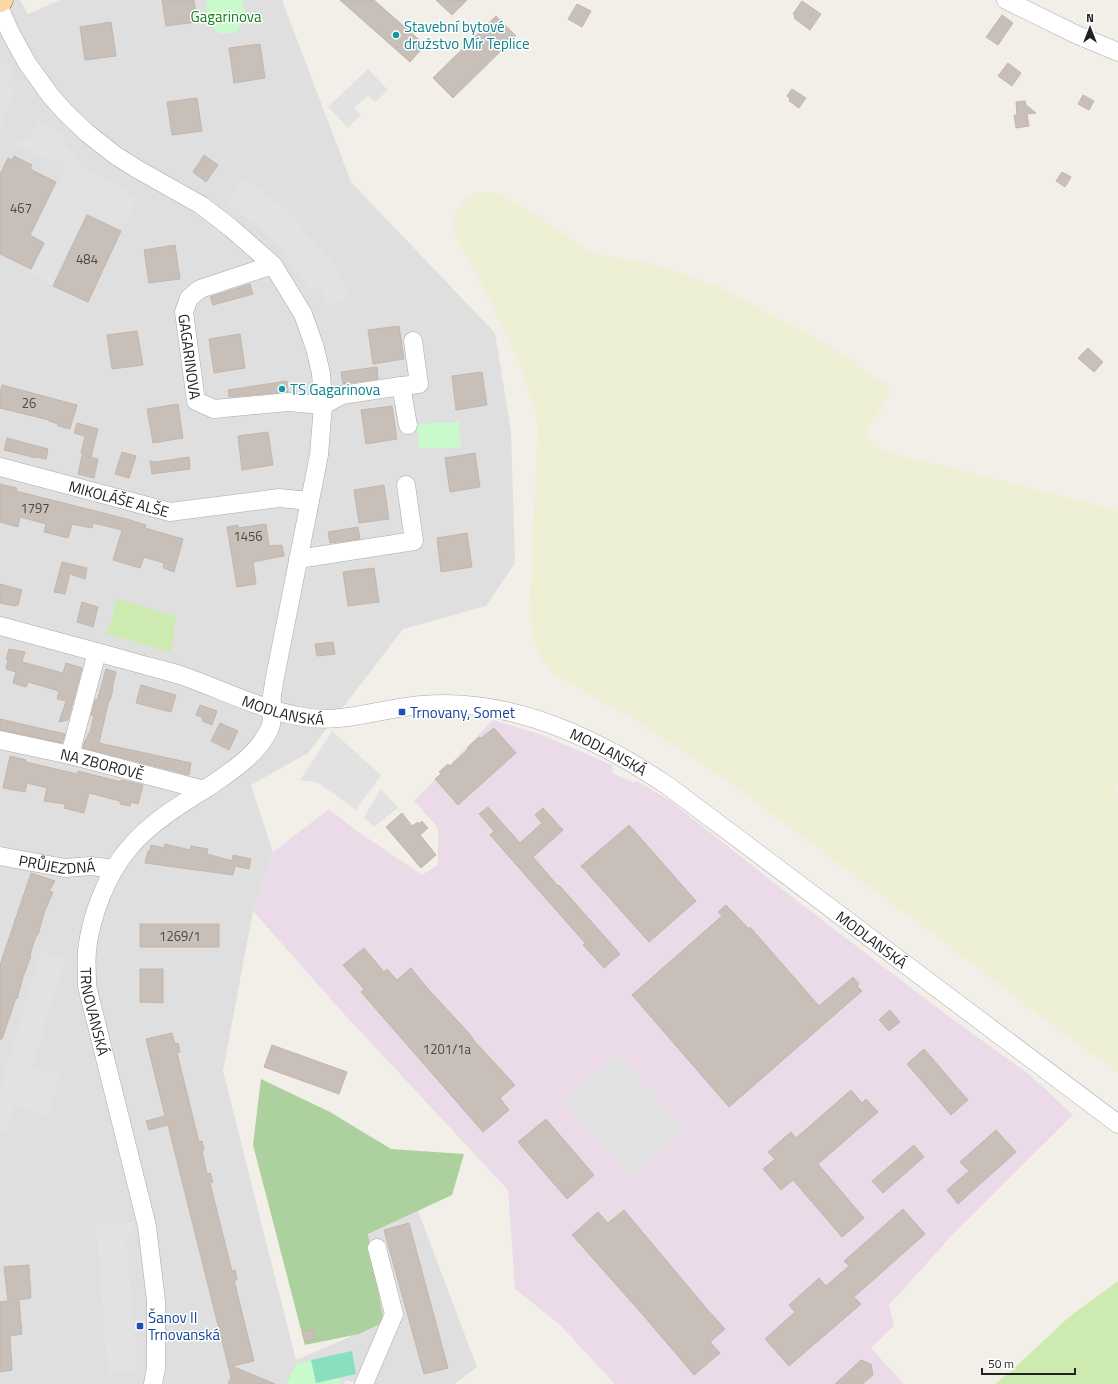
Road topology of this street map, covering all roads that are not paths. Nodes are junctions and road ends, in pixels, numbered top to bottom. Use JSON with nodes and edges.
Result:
{"nodes":[{"id":1,"x":1006,"y":0,"type":"edge"},
{"id":2,"x":0,"y":9,"type":"edge"},
{"id":3,"x":1118,"y":52,"type":"edge"},
{"id":4,"x":273,"y":265,"type":"junction"},
{"id":5,"x":413,"y":341,"type":"dead end"},
{"id":6,"x":401,"y":386,"type":"junction"},
{"id":7,"x":323,"y":405,"type":"junction"},
{"id":8,"x":408,"y":425,"type":"dead end"},
{"id":9,"x":0,"y":467,"type":"edge"},
{"id":10,"x":406,"y":485,"type":"dead end"},
{"id":11,"x":310,"y":501,"type":"junction"},
{"id":12,"x":298,"y":559,"type":"junction"},
{"id":13,"x":0,"y":626,"type":"edge"},
{"id":14,"x":97,"y":652,"type":"junction"},
{"id":15,"x":273,"y":709,"type":"junction"},
{"id":16,"x":0,"y":740,"type":"edge"},
{"id":17,"x":70,"y":755,"type":"junction"},
{"id":18,"x":204,"y":790,"type":"junction"},
{"id":19,"x":0,"y":856,"type":"edge"},
{"id":20,"x":114,"y":869,"type":"junction"},
{"id":21,"x":1118,"y":1124,"type":"edge"},
{"id":22,"x":377,"y":1248,"type":"dead end"},
{"id":23,"x":153,"y":1384,"type":"edge"},
{"id":24,"x":364,"y":1384,"type":"edge"}],
"edges":[{"from":1,"to":3,"type":"street"},
{"from":2,"to":4,"type":"street"},
{"from":4,"to":7,"type":"street"},
{"from":4,"to":7,"type":"street","name":"GAGARINOVA"},
{"from":5,"to":6,"type":"street"},
{"from":6,"to":7,"type":"street"},
{"from":6,"to":8,"type":"street"},
{"from":7,"to":11,"type":"street"},
{"from":9,"to":11,"type":"street","name":"MIKOLÁŠE ALŠE"},
{"from":10,"to":12,"type":"street"},
{"from":11,"to":12,"type":"street"},
{"from":12,"to":15,"type":"street"},
{"from":13,"to":14,"type":"street","name":"MODLANSKÁ"},
{"from":14,"to":15,"type":"street","name":"MODLANSKÁ"},
{"from":14,"to":17,"type":"street"},
{"from":15,"to":18,"type":"street","name":"TRNOVANSKÁ"},
{"from":15,"to":21,"type":"street","name":"MODLANSKÁ"},
{"from":16,"to":17,"type":"street","name":"NA ZBOROVĚ"},
{"from":17,"to":18,"type":"street","name":"NA ZBOROVĚ"},
{"from":18,"to":20,"type":"street","name":"TRNOVANSKÁ"},
{"from":19,"to":20,"type":"street","name":"PRŮJEZDNÁ"},
{"from":20,"to":23,"type":"street","name":"TRNOVANSKÁ"},
{"from":22,"to":24,"type":"street"}]}
